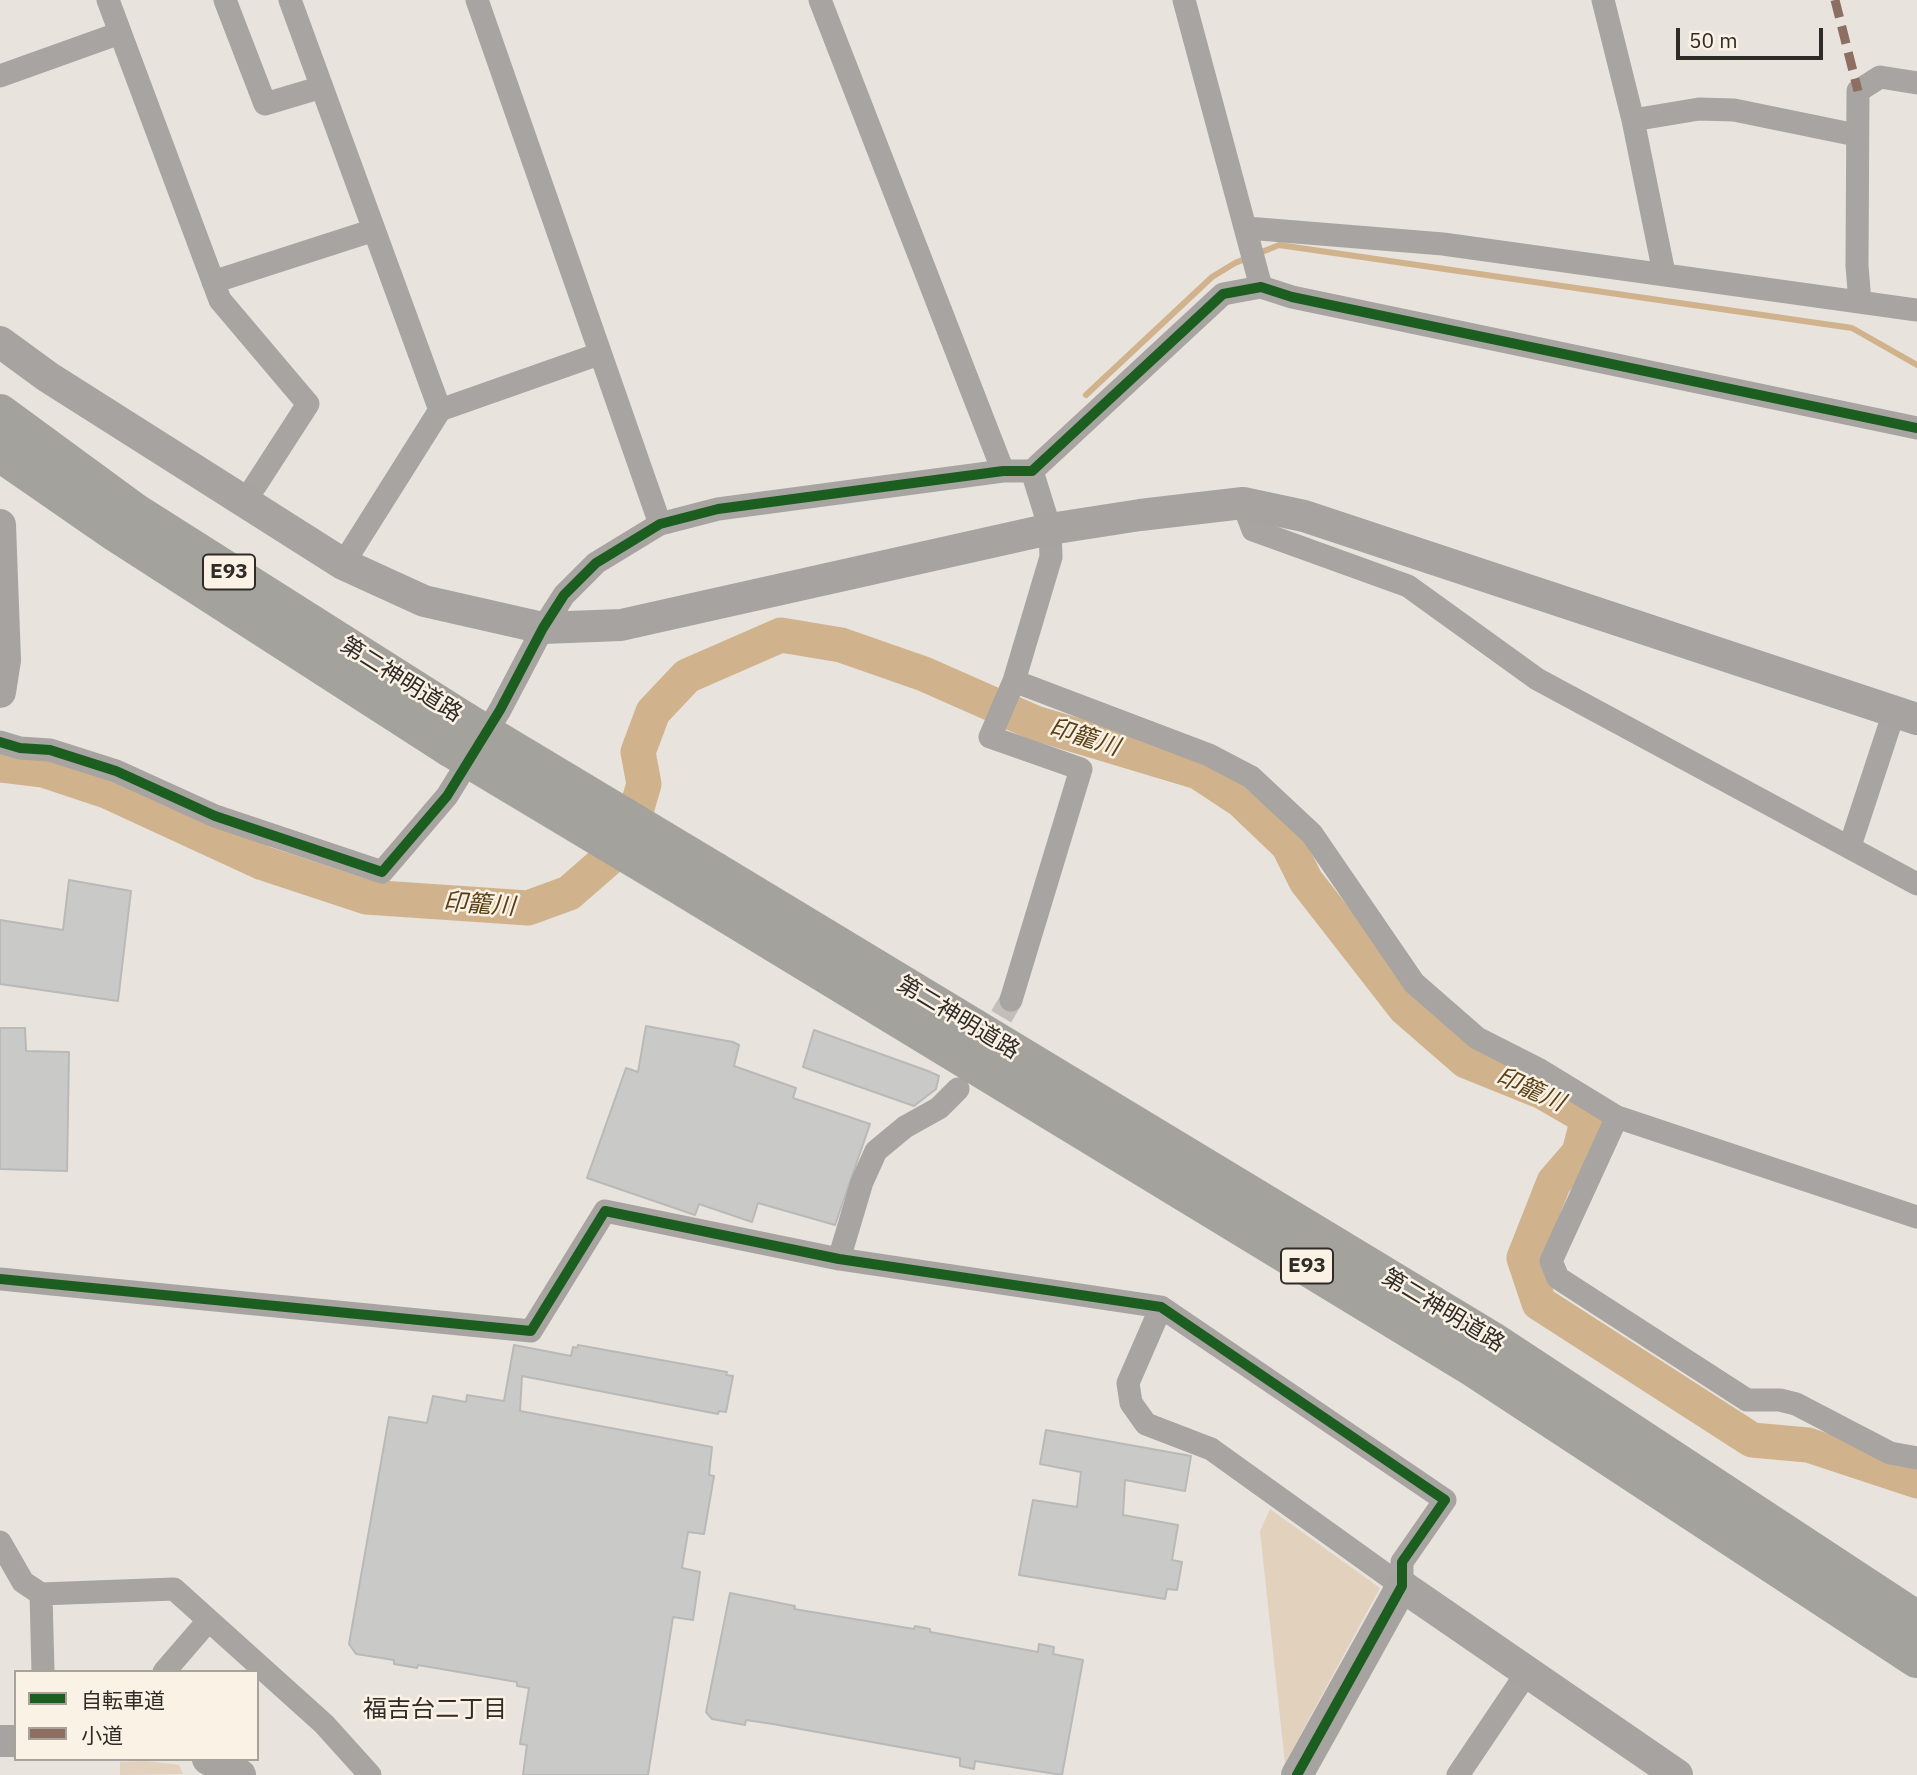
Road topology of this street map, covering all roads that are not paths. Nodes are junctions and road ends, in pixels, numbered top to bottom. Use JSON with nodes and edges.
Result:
{"nodes":[{"id":1,"x":108,"y":0,"type":"edge"},
{"id":2,"x":225,"y":0,"type":"edge"},
{"id":3,"x":290,"y":0,"type":"edge"},
{"id":4,"x":477,"y":0,"type":"edge"},
{"id":5,"x":820,"y":0,"type":"edge"},
{"id":6,"x":1184,"y":0,"type":"edge"},
{"id":7,"x":1603,"y":0,"type":"edge"},
{"id":8,"x":120,"y":33,"type":"junction"},
{"id":9,"x":0,"y":76,"type":"edge"},
{"id":10,"x":1917,"y":83,"type":"edge"},
{"id":11,"x":322,"y":87,"type":"junction"},
{"id":12,"x":1633,"y":120,"type":"junction"},
{"id":13,"x":1856,"y":135,"type":"junction"},
{"id":14,"x":1247,"y":228,"type":"junction"},
{"id":15,"x":374,"y":230,"type":"junction"},
{"id":16,"x":1664,"y":273,"type":"junction"},
{"id":17,"x":213,"y":282,"type":"junction"},
{"id":18,"x":1261,"y":287,"type":"junction"},
{"id":19,"x":1860,"y":302,"type":"junction"},
{"id":20,"x":1917,"y":310,"type":"edge"},
{"id":21,"x":0,"y":342,"type":"edge"},
{"id":22,"x":599,"y":354,"type":"junction"},
{"id":23,"x":440,"y":410,"type":"junction"},
{"id":24,"x":0,"y":413,"type":"edge"},
{"id":25,"x":1917,"y":428,"type":"edge"},
{"id":26,"x":0,"y":453,"type":"edge"},
{"id":27,"x":1003,"y":471,"type":"junction"},
{"id":28,"x":1032,"y":471,"type":"junction"},
{"id":29,"x":246,"y":500,"type":"junction"},
{"id":30,"x":1243,"y":503,"type":"junction"},
{"id":31,"x":0,"y":524,"type":"edge"},
{"id":32,"x":660,"y":524,"type":"junction"},
{"id":33,"x":1050,"y":529,"type":"junction"},
{"id":34,"x":343,"y":564,"type":"junction"},
{"id":35,"x":2,"y":596,"type":"edge"},
{"id":36,"x":543,"y":628,"type":"junction"},
{"id":37,"x":1014,"y":681,"type":"junction"},
{"id":38,"x":0,"y":692,"type":"edge"},
{"id":39,"x":1905,"y":715,"type":"edge"},
{"id":40,"x":457,"y":735,"type":"junction"},
{"id":41,"x":0,"y":742,"type":"edge"},
{"id":42,"x":1850,"y":846,"type":"junction"},
{"id":43,"x":701,"y":880,"type":"junction"},
{"id":44,"x":1917,"y":884,"type":"edge"},
{"id":45,"x":1011,"y":1000,"type":"tunnel mouth"},
{"id":46,"x":958,"y":1089,"type":"dead end"},
{"id":47,"x":1617,"y":1117,"type":"junction"},
{"id":48,"x":1917,"y":1217,"type":"edge"},
{"id":49,"x":839,"y":1259,"type":"junction"},
{"id":50,"x":0,"y":1279,"type":"edge"},
{"id":51,"x":1161,"y":1307,"type":"junction"},
{"id":52,"x":1917,"y":1458,"type":"edge"},
{"id":53,"x":0,"y":1542,"type":"edge"},
{"id":54,"x":1402,"y":1586,"type":"junction"},
{"id":55,"x":41,"y":1594,"type":"junction"},
{"id":56,"x":1917,"y":1620,"type":"edge"},
{"id":57,"x":208,"y":1621,"type":"junction"},
{"id":58,"x":1917,"y":1659,"type":"edge"},
{"id":59,"x":43,"y":1670,"type":"edge"},
{"id":60,"x":166,"y":1670,"type":"edge"},
{"id":61,"x":1528,"y":1671,"type":"junction"},
{"id":62,"x":212,"y":1761,"type":"edge"},
{"id":63,"x":240,"y":1775,"type":"edge"},
{"id":64,"x":370,"y":1775,"type":"edge"},
{"id":65,"x":1297,"y":1775,"type":"edge"},
{"id":66,"x":1458,"y":1775,"type":"edge"},
{"id":67,"x":1677,"y":1775,"type":"edge"}],
"edges":[{"from":1,"to":8,"type":"street"},
{"from":2,"to":11,"type":"street"},
{"from":3,"to":11,"type":"street"},
{"from":4,"to":22,"type":"street"},
{"from":5,"to":27,"type":"street"},
{"from":6,"to":14,"type":"street"},
{"from":7,"to":12,"type":"street"},
{"from":8,"to":9,"type":"street"},
{"from":8,"to":17,"type":"street"},
{"from":10,"to":13,"type":"street"},
{"from":11,"to":15,"type":"street"},
{"from":12,"to":13,"type":"street"},
{"from":12,"to":16,"type":"street"},
{"from":13,"to":19,"type":"street"},
{"from":14,"to":16,"type":"street"},
{"from":14,"to":18,"type":"street"},
{"from":15,"to":17,"type":"street"},
{"from":15,"to":23,"type":"street"},
{"from":16,"to":19,"type":"street"},
{"from":17,"to":29,"type":"street"},
{"from":18,"to":25,"type":"street"},
{"from":18,"to":28,"type":"street"},
{"from":19,"to":20,"type":"street"},
{"from":21,"to":29,"type":"street"},
{"from":22,"to":23,"type":"street"},
{"from":22,"to":32,"type":"street"},
{"from":23,"to":34,"type":"street"},
{"from":24,"to":40,"type":"highway","name":"第二神明道路","number":"E93"},
{"from":26,"to":40,"type":"highway","name":"第二神明道路","number":"E93"},
{"from":27,"to":28,"type":"street"},
{"from":27,"to":32,"type":"street"},
{"from":28,"to":33,"type":"street"},
{"from":29,"to":34,"type":"street"},
{"from":30,"to":33,"type":"street"},
{"from":30,"to":39,"type":"street"},
{"from":30,"to":42,"type":"street"},
{"from":31,"to":35,"type":"street"},
{"from":32,"to":36,"type":"street"},
{"from":33,"to":36,"type":"street"},
{"from":33,"to":37,"type":"street"},
{"from":34,"to":36,"type":"street"},
{"from":35,"to":38,"type":"street"},
{"from":36,"to":41,"type":"street"},
{"from":37,"to":45,"type":"street"},
{"from":37,"to":47,"type":"street"},
{"from":39,"to":42,"type":"street"},
{"from":40,"to":43,"type":"highway","name":"第二神明道路","number":"E93","bridge":true},
{"from":42,"to":44,"type":"street"},
{"from":43,"to":56,"type":"highway","name":"第二神明道路","number":"E93"},
{"from":43,"to":58,"type":"highway","name":"第二神明道路","number":"E93"},
{"from":46,"to":49,"type":"street"},
{"from":47,"to":48,"type":"street"},
{"from":47,"to":52,"type":"street"},
{"from":49,"to":50,"type":"street"},
{"from":49,"to":51,"type":"street"},
{"from":51,"to":54,"type":"street"},
{"from":51,"to":54,"type":"street"},
{"from":53,"to":55,"type":"street"},
{"from":54,"to":61,"type":"street"},
{"from":54,"to":65,"type":"street"},
{"from":55,"to":57,"type":"street"},
{"from":55,"to":59,"type":"street"},
{"from":57,"to":60,"type":"street"},
{"from":57,"to":64,"type":"street"},
{"from":61,"to":66,"type":"street"},
{"from":61,"to":67,"type":"street"},
{"from":62,"to":63,"type":"street"}]}
